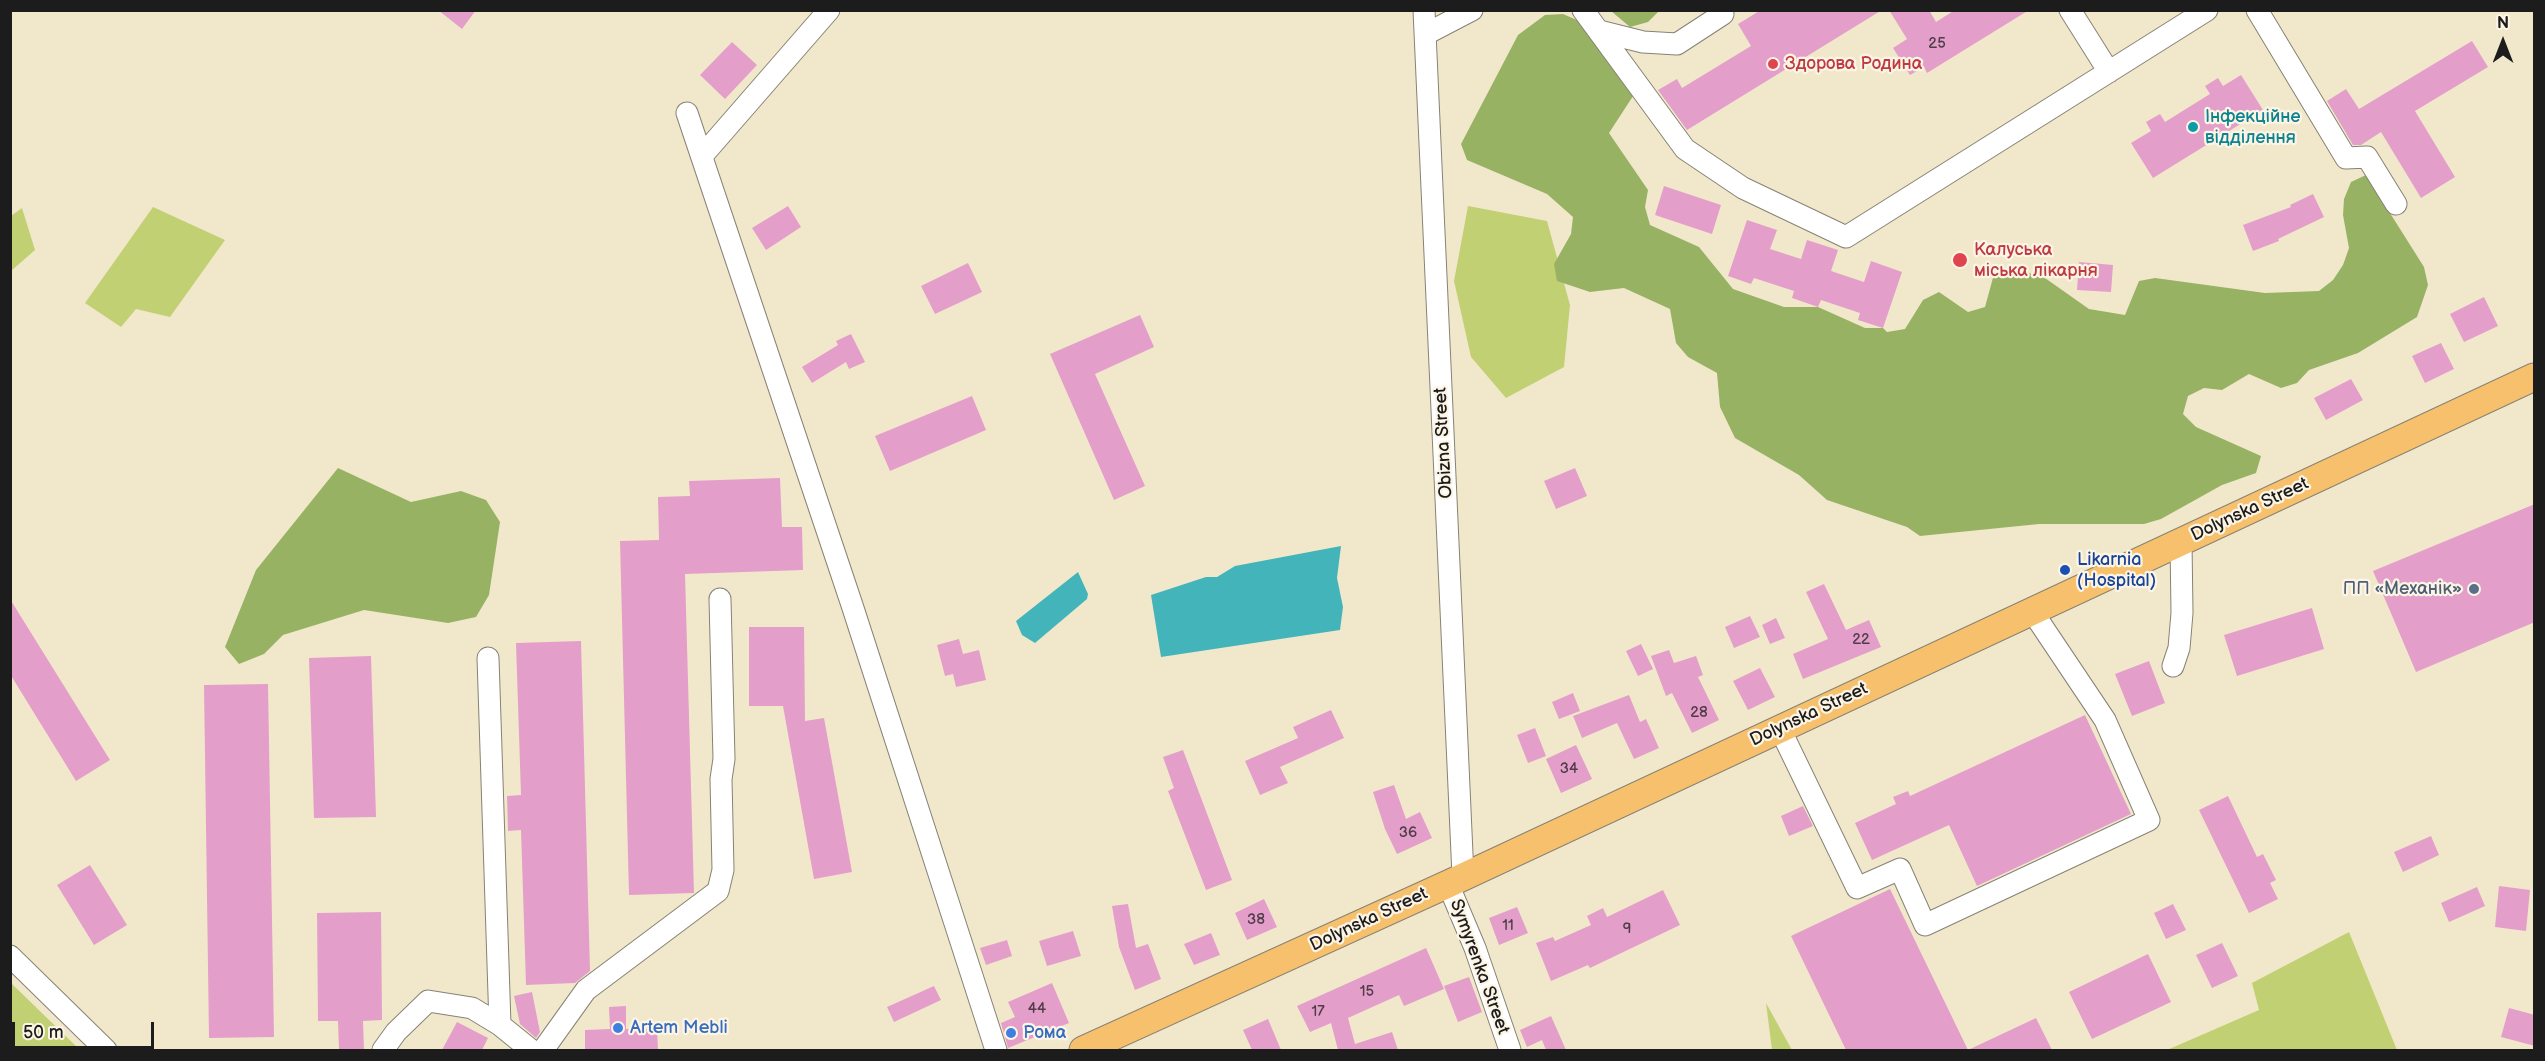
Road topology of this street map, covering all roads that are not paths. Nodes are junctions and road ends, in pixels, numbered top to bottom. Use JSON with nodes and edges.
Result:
{"nodes":[{"id":1,"x":829,"y":10,"type":"edge"},
{"id":2,"x":1424,"y":10,"type":"edge"},
{"id":3,"x":1472,"y":10,"type":"edge"},
{"id":4,"x":1583,"y":10,"type":"edge"},
{"id":5,"x":2070,"y":10,"type":"edge"},
{"id":6,"x":2207,"y":10,"type":"edge"},
{"id":7,"x":2257,"y":10,"type":"edge"},
{"id":8,"x":1723,"y":14,"type":"dead end"},
{"id":9,"x":1599,"y":31,"type":"junction"},
{"id":10,"x":1426,"y":34,"type":"junction"},
{"id":11,"x":2109,"y":72,"type":"junction"},
{"id":12,"x":687,"y":113,"type":"dead end"},
{"id":13,"x":702,"y":156,"type":"junction"},
{"id":14,"x":2396,"y":204,"type":"dead end"},
{"id":15,"x":2535,"y":377,"type":"edge"},
{"id":16,"x":2181,"y":542,"type":"junction"},
{"id":17,"x":720,"y":599,"type":"dead end"},
{"id":18,"x":2032,"y":611,"type":"junction"},
{"id":19,"x":488,"y":658,"type":"dead end"},
{"id":20,"x":2173,"y":666,"type":"dead end"},
{"id":21,"x":1780,"y":729,"type":"junction"},
{"id":22,"x":1455,"y":880,"type":"junction"},
{"id":23,"x":10,"y":956,"type":"edge"},
{"id":24,"x":500,"y":1024,"type":"junction"},
{"id":25,"x":106,"y":1050,"type":"edge"},
{"id":26,"x":383,"y":1050,"type":"edge"},
{"id":27,"x":531,"y":1050,"type":"edge"},
{"id":28,"x":543,"y":1050,"type":"edge"},
{"id":29,"x":996,"y":1050,"type":"edge"},
{"id":30,"x":1083,"y":1050,"type":"edge"},
{"id":31,"x":1510,"y":1050,"type":"edge"}],
"edges":[{"from":1,"to":13,"type":"street"},
{"from":2,"to":10,"type":"street","name":"Obizna Street"},
{"from":3,"to":10,"type":"street"},
{"from":4,"to":9,"type":"street"},
{"from":5,"to":11,"type":"street"},
{"from":6,"to":11,"type":"street"},
{"from":7,"to":14,"type":"street"},
{"from":8,"to":9,"type":"street"},
{"from":9,"to":11,"type":"street"},
{"from":10,"to":22,"type":"street","name":"Obizna Street"},
{"from":12,"to":13,"type":"street"},
{"from":13,"to":29,"type":"street"},
{"from":15,"to":16,"type":"main road","name":"Dolynska Street"},
{"from":16,"to":18,"type":"main road","name":"Dolynska Street"},
{"from":16,"to":20,"type":"street"},
{"from":17,"to":28,"type":"street"},
{"from":18,"to":21,"type":"main road","name":"Dolynska Street"},
{"from":18,"to":21,"type":"street"},
{"from":19,"to":24,"type":"street"},
{"from":21,"to":22,"type":"main road","name":"Dolynska Street"},
{"from":22,"to":30,"type":"main road","name":"Dolynska Street"},
{"from":22,"to":31,"type":"street","name":"Symyrenka Street"},
{"from":23,"to":25,"type":"street"},
{"from":24,"to":26,"type":"street"},
{"from":24,"to":27,"type":"street"}]}
